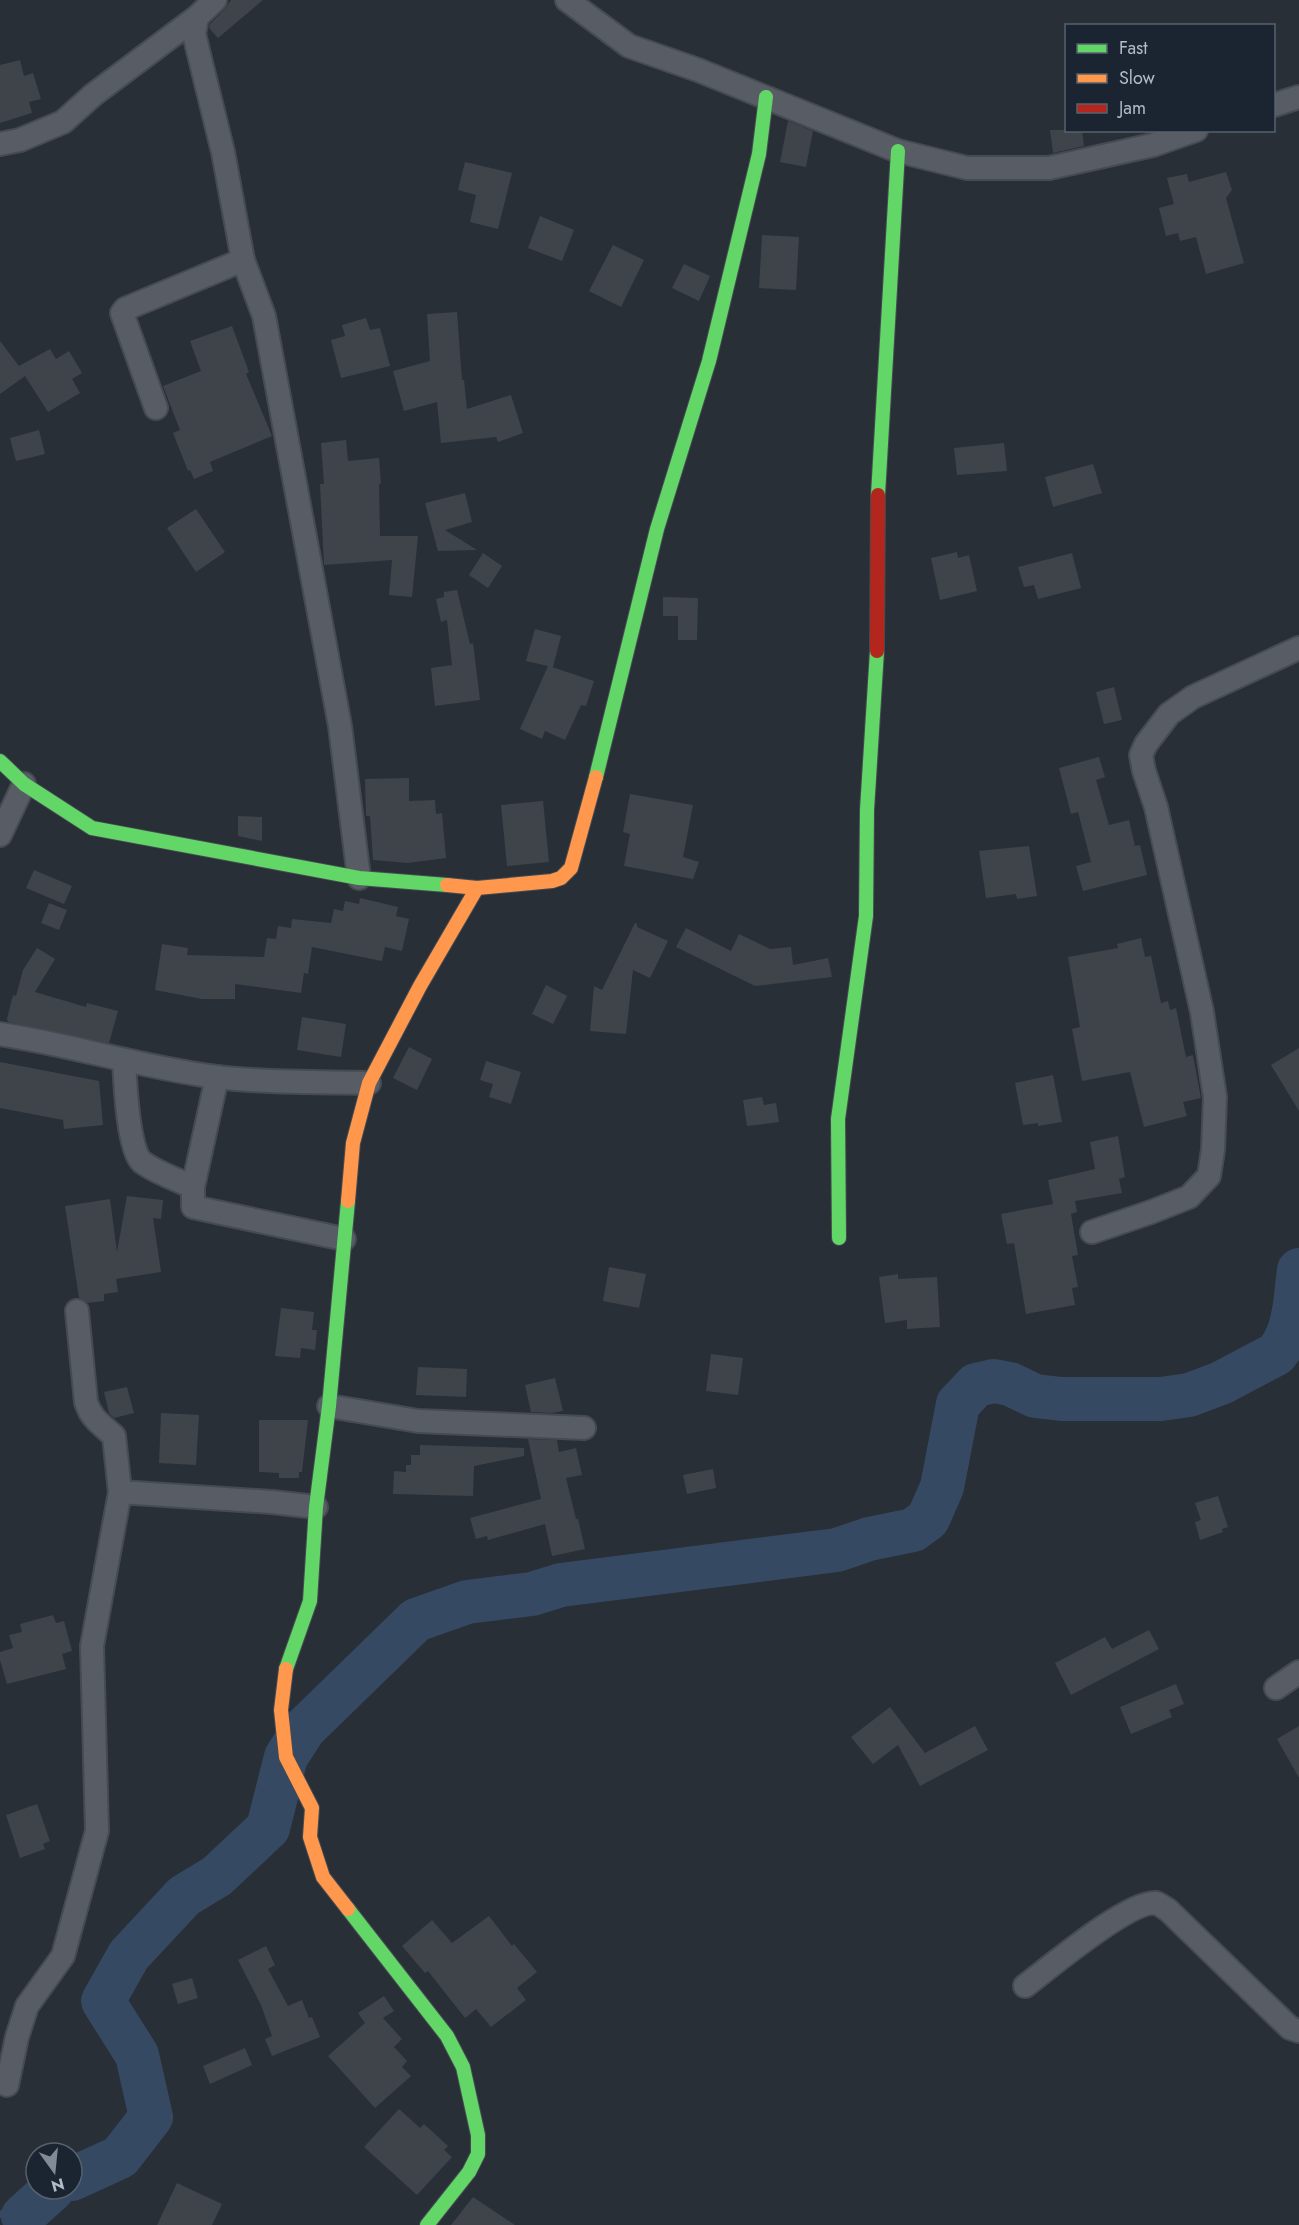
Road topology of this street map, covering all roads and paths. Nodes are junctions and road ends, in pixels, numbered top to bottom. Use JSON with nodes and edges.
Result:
{"nodes":[{"id":1,"x":215,"y":0,"type":"edge"},
{"id":2,"x":567,"y":0,"type":"edge"},
{"id":3,"x":197,"y":17,"type":"junction"},
{"id":4,"x":766,"y":97,"type":"junction"},
{"id":5,"x":1299,"y":97,"type":"edge"},
{"id":6,"x":1275,"y":105,"type":"edge"},
{"id":7,"x":1190,"y":132,"type":"edge"},
{"id":8,"x":0,"y":144,"type":"edge"},
{"id":9,"x":898,"y":151,"type":"junction"},
{"id":10,"x":243,"y":260,"type":"junction"},
{"id":11,"x":156,"y":408,"type":"dead end"},
{"id":12,"x":1299,"y":648,"type":"edge"},
{"id":13,"x":0,"y":761,"type":"edge"},
{"id":14,"x":24,"y":784,"type":"junction"},
{"id":15,"x":0,"y":835,"type":"edge"},
{"id":16,"x":359,"y":878,"type":"junction"},
{"id":17,"x":477,"y":888,"type":"junction"},
{"id":18,"x":0,"y":1034,"type":"edge"},
{"id":19,"x":124,"y":1060,"type":"junction"},
{"id":20,"x":218,"y":1077,"type":"junction"},
{"id":21,"x":369,"y":1083,"type":"junction"},
{"id":22,"x":193,"y":1187,"type":"junction"},
{"id":23,"x":1092,"y":1232,"type":"dead end"},
{"id":24,"x":839,"y":1238,"type":"dead end"},
{"id":25,"x":344,"y":1239,"type":"junction"},
{"id":26,"x":76,"y":1311,"type":"dead end"},
{"id":27,"x":329,"y":1406,"type":"junction"},
{"id":28,"x":584,"y":1428,"type":"dead end"},
{"id":29,"x":120,"y":1492,"type":"junction"},
{"id":30,"x":316,"y":1507,"type":"junction"},
{"id":31,"x":1299,"y":1672,"type":"edge"},
{"id":32,"x":1276,"y":1688,"type":"dead end"},
{"id":33,"x":1025,"y":1986,"type":"dead end"},
{"id":34,"x":1299,"y":2031,"type":"edge"},
{"id":35,"x":7,"y":2085,"type":"dead end"},
{"id":36,"x":427,"y":2225,"type":"edge"}],
"edges":[{"from":1,"to":3,"type":"street"},
{"from":2,"to":4,"type":"street"},
{"from":3,"to":8,"type":"street"},
{"from":3,"to":10,"type":"street"},
{"from":4,"to":9,"type":"street"},
{"from":4,"to":17,"type":"street"},
{"from":5,"to":6,"type":"street"},
{"from":7,"to":9,"type":"street"},
{"from":9,"to":24,"type":"street"},
{"from":10,"to":11,"type":"street"},
{"from":10,"to":16,"type":"street"},
{"from":12,"to":23,"type":"street"},
{"from":13,"to":14,"type":"street"},
{"from":14,"to":15,"type":"street"},
{"from":14,"to":16,"type":"street"},
{"from":16,"to":17,"type":"street"},
{"from":17,"to":21,"type":"street"},
{"from":18,"to":19,"type":"street"},
{"from":19,"to":20,"type":"street"},
{"from":19,"to":22,"type":"street"},
{"from":20,"to":21,"type":"street"},
{"from":20,"to":22,"type":"street"},
{"from":21,"to":25,"type":"street"},
{"from":22,"to":25,"type":"street"},
{"from":25,"to":27,"type":"street"},
{"from":26,"to":29,"type":"street"},
{"from":27,"to":28,"type":"street"},
{"from":27,"to":30,"type":"street"},
{"from":29,"to":30,"type":"street"},
{"from":29,"to":35,"type":"street"},
{"from":30,"to":36,"type":"street"},
{"from":31,"to":32,"type":"street"},
{"from":33,"to":34,"type":"street"}]}
